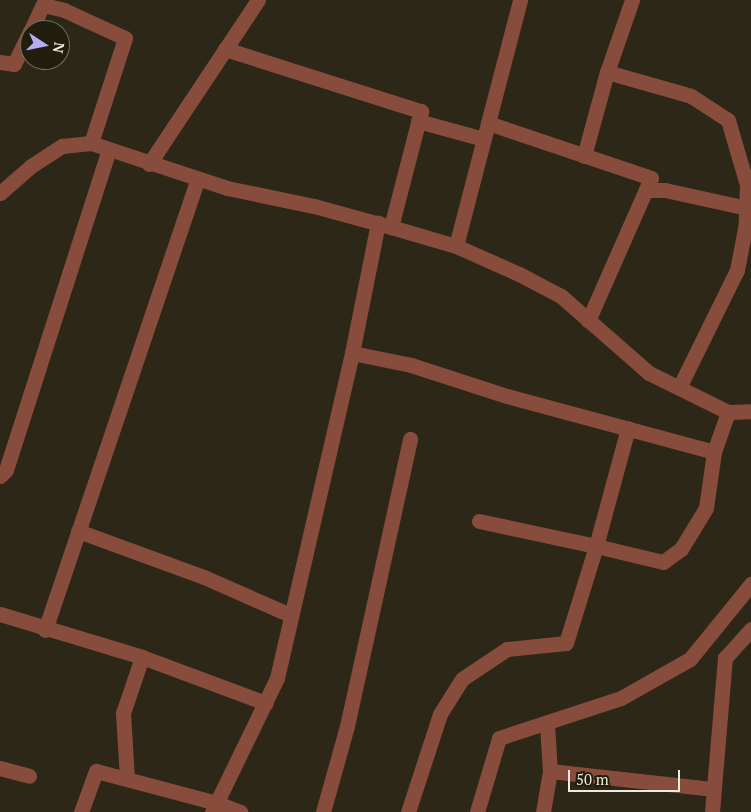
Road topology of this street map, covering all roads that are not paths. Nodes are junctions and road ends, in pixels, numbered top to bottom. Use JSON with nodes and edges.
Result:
{"nodes":[{"id":1,"x":258,"y":0,"type":"edge"},
{"id":2,"x":520,"y":0,"type":"edge"},
{"id":3,"x":632,"y":0,"type":"edge"},
{"id":4,"x":44,"y":2,"type":"edge"},
{"id":5,"x":35,"y":20,"type":"edge"},
{"id":6,"x":225,"y":49,"type":"junction"},
{"id":7,"x":20,"y":52,"type":"edge"},
{"id":8,"x":0,"y":62,"type":"edge"},
{"id":9,"x":607,"y":72,"type":"junction"},
{"id":10,"x":418,"y":121,"type":"junction"},
{"id":11,"x":488,"y":123,"type":"junction"},
{"id":12,"x":484,"y":139,"type":"junction"},
{"id":13,"x":91,"y":144,"type":"junction"},
{"id":14,"x":109,"y":150,"type":"junction"},
{"id":15,"x":584,"y":156,"type":"junction"},
{"id":16,"x":149,"y":164,"type":"junction"},
{"id":17,"x":198,"y":179,"type":"junction"},
{"id":18,"x":646,"y":190,"type":"junction"},
{"id":19,"x":0,"y":194,"type":"edge"},
{"id":20,"x":747,"y":208,"type":"junction"},
{"id":21,"x":384,"y":225,"type":"junction"},
{"id":22,"x":456,"y":246,"type":"junction"},
{"id":23,"x":588,"y":321,"type":"junction"},
{"id":24,"x":352,"y":353,"type":"junction"},
{"id":25,"x":679,"y":388,"type":"junction"},
{"id":26,"x":751,"y":411,"type":"edge"},
{"id":27,"x":728,"y":412,"type":"junction"},
{"id":28,"x":628,"y":428,"type":"junction"},
{"id":29,"x":410,"y":439,"type":"dead end"},
{"id":30,"x":714,"y":452,"type":"junction"},
{"id":31,"x":0,"y":476,"type":"edge"},
{"id":32,"x":479,"y":521,"type":"dead end"},
{"id":33,"x":78,"y":531,"type":"junction"},
{"id":34,"x":596,"y":546,"type":"junction"},
{"id":35,"x":751,"y":584,"type":"edge"},
{"id":36,"x":0,"y":614,"type":"edge"},
{"id":37,"x":290,"y":615,"type":"junction"},
{"id":38,"x":44,"y":630,"type":"junction"},
{"id":39,"x":751,"y":630,"type":"edge"},
{"id":40,"x":142,"y":657,"type":"junction"},
{"id":41,"x":266,"y":703,"type":"junction"},
{"id":42,"x":547,"y":725,"type":"junction"},
{"id":43,"x":0,"y":768,"type":"edge"},
{"id":44,"x":550,"y":771,"type":"junction"},
{"id":45,"x":29,"y":776,"type":"dead end"},
{"id":46,"x":127,"y":779,"type":"junction"},
{"id":47,"x":714,"y":789,"type":"junction"},
{"id":48,"x":215,"y":807,"type":"edge"},
{"id":49,"x":81,"y":812,"type":"edge"},
{"id":50,"x":240,"y":812,"type":"edge"},
{"id":51,"x":323,"y":812,"type":"edge"},
{"id":52,"x":408,"y":812,"type":"edge"},
{"id":53,"x":477,"y":812,"type":"edge"},
{"id":54,"x":543,"y":812,"type":"edge"},
{"id":55,"x":712,"y":812,"type":"edge"}],
"edges":[{"from":1,"to":6,"type":"street"},
{"from":2,"to":11,"type":"street"},
{"from":3,"to":9,"type":"street"},
{"from":4,"to":5,"type":"street"},
{"from":4,"to":13,"type":"street"},
{"from":6,"to":10,"type":"street"},
{"from":6,"to":16,"type":"street"},
{"from":7,"to":8,"type":"street"},
{"from":9,"to":15,"type":"street"},
{"from":9,"to":20,"type":"street"},
{"from":10,"to":12,"type":"street"},
{"from":10,"to":21,"type":"street"},
{"from":11,"to":12,"type":"street"},
{"from":11,"to":15,"type":"street"},
{"from":12,"to":22,"type":"street"},
{"from":13,"to":14,"type":"street"},
{"from":13,"to":19,"type":"street"},
{"from":14,"to":16,"type":"street"},
{"from":14,"to":31,"type":"street"},
{"from":15,"to":18,"type":"street"},
{"from":16,"to":17,"type":"street"},
{"from":17,"to":21,"type":"street"},
{"from":17,"to":33,"type":"street"},
{"from":18,"to":20,"type":"street"},
{"from":18,"to":23,"type":"street"},
{"from":20,"to":25,"type":"street"},
{"from":21,"to":22,"type":"street"},
{"from":21,"to":24,"type":"street"},
{"from":22,"to":23,"type":"street"},
{"from":23,"to":25,"type":"street"},
{"from":24,"to":28,"type":"street"},
{"from":24,"to":37,"type":"street"},
{"from":25,"to":27,"type":"street"},
{"from":26,"to":27,"type":"street"},
{"from":27,"to":30,"type":"street"},
{"from":28,"to":30,"type":"street"},
{"from":28,"to":34,"type":"street"},
{"from":29,"to":51,"type":"street"},
{"from":30,"to":34,"type":"street"},
{"from":32,"to":34,"type":"street"},
{"from":33,"to":37,"type":"street"},
{"from":33,"to":38,"type":"street"},
{"from":34,"to":52,"type":"street"},
{"from":35,"to":42,"type":"street"},
{"from":36,"to":38,"type":"street"},
{"from":37,"to":41,"type":"street"},
{"from":38,"to":40,"type":"street"},
{"from":39,"to":47,"type":"street"},
{"from":40,"to":41,"type":"street"},
{"from":40,"to":46,"type":"street"},
{"from":41,"to":48,"type":"street"},
{"from":42,"to":44,"type":"street"},
{"from":42,"to":53,"type":"street"},
{"from":43,"to":45,"type":"street"},
{"from":44,"to":47,"type":"street"},
{"from":44,"to":54,"type":"street"},
{"from":46,"to":48,"type":"street"},
{"from":46,"to":49,"type":"street"},
{"from":47,"to":55,"type":"street"},
{"from":48,"to":50,"type":"street"}]}
